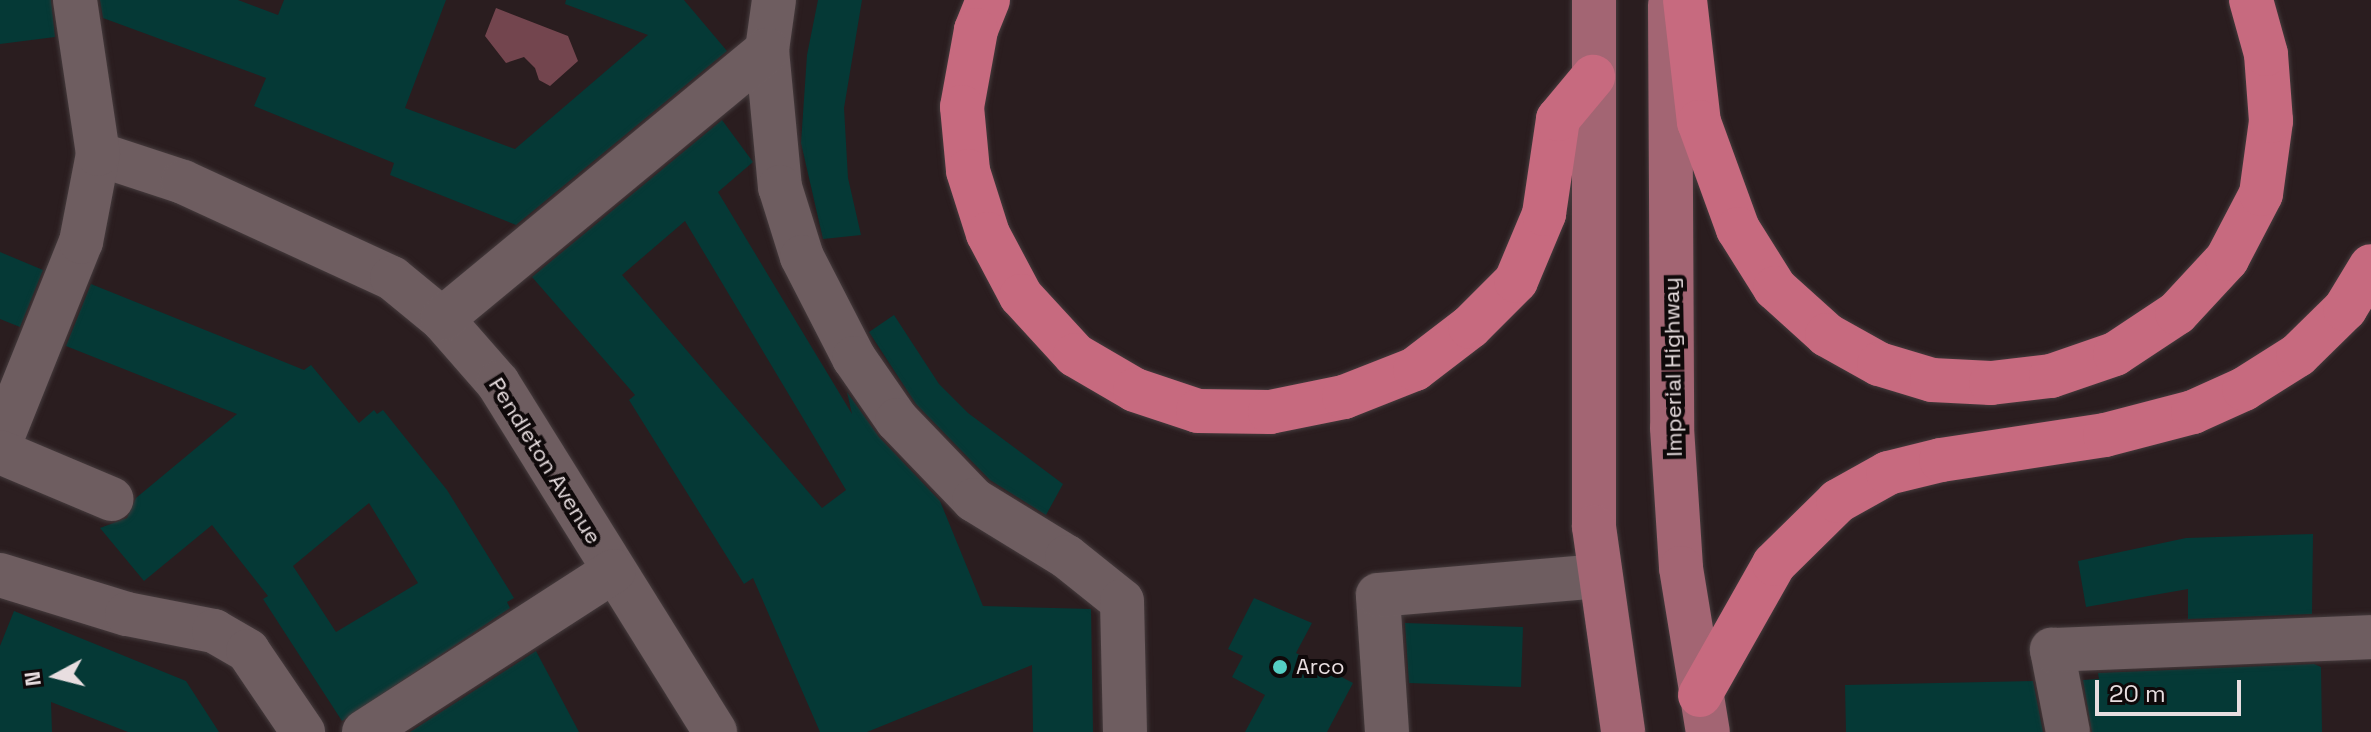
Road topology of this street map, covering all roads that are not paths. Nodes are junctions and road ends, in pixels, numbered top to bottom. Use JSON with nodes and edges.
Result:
{"nodes":[{"id":1,"x":75,"y":0,"type":"edge"},
{"id":2,"x":774,"y":0,"type":"edge"},
{"id":3,"x":988,"y":0,"type":"edge"},
{"id":4,"x":1594,"y":0,"type":"edge"},
{"id":5,"x":1670,"y":0,"type":"edge"},
{"id":6,"x":1685,"y":0,"type":"edge"},
{"id":7,"x":2251,"y":0,"type":"edge"},
{"id":8,"x":767,"y":50,"type":"junction"},
{"id":9,"x":1593,"y":77,"type":"junction"},
{"id":10,"x":98,"y":154,"type":"junction"},
{"id":11,"x":2371,"y":266,"type":"edge"},
{"id":12,"x":442,"y":319,"type":"junction"},
{"id":13,"x":0,"y":443,"type":"edge"},
{"id":14,"x":0,"y":452,"type":"edge"},
{"id":15,"x":111,"y":499,"type":"dead end"},
{"id":16,"x":614,"y":571,"type":"junction"},
{"id":17,"x":0,"y":575,"type":"edge"},
{"id":18,"x":1598,"y":576,"type":"junction"},
{"id":19,"x":2371,"y":637,"type":"edge"},
{"id":20,"x":1704,"y":714,"type":"edge"},
{"id":21,"x":303,"y":732,"type":"edge"},
{"id":22,"x":364,"y":732,"type":"edge"},
{"id":23,"x":715,"y":732,"type":"edge"},
{"id":24,"x":1125,"y":732,"type":"edge"},
{"id":25,"x":1387,"y":732,"type":"edge"},
{"id":26,"x":1623,"y":732,"type":"edge"},
{"id":27,"x":2068,"y":732,"type":"edge"}],
"edges":[{"from":1,"to":10,"type":"street"},
{"from":2,"to":8,"type":"street"},
{"from":3,"to":9,"type":"highway"},
{"from":4,"to":9,"type":"main road"},
{"from":5,"to":20,"type":"main road","name":"Imperial Highway"},
{"from":6,"to":7,"type":"highway"},
{"from":8,"to":12,"type":"street"},
{"from":8,"to":24,"type":"street"},
{"from":9,"to":18,"type":"main road"},
{"from":10,"to":12,"type":"street","name":"Pendleton Avenue"},
{"from":10,"to":13,"type":"street"},
{"from":11,"to":20,"type":"highway"},
{"from":12,"to":16,"type":"street","name":"Pendleton Avenue"},
{"from":14,"to":15,"type":"street"},
{"from":16,"to":22,"type":"street"},
{"from":16,"to":23,"type":"street","name":"Pendleton Avenue"},
{"from":17,"to":21,"type":"street"},
{"from":18,"to":25,"type":"street"},
{"from":18,"to":26,"type":"main road"},
{"from":19,"to":27,"type":"street"}]}
